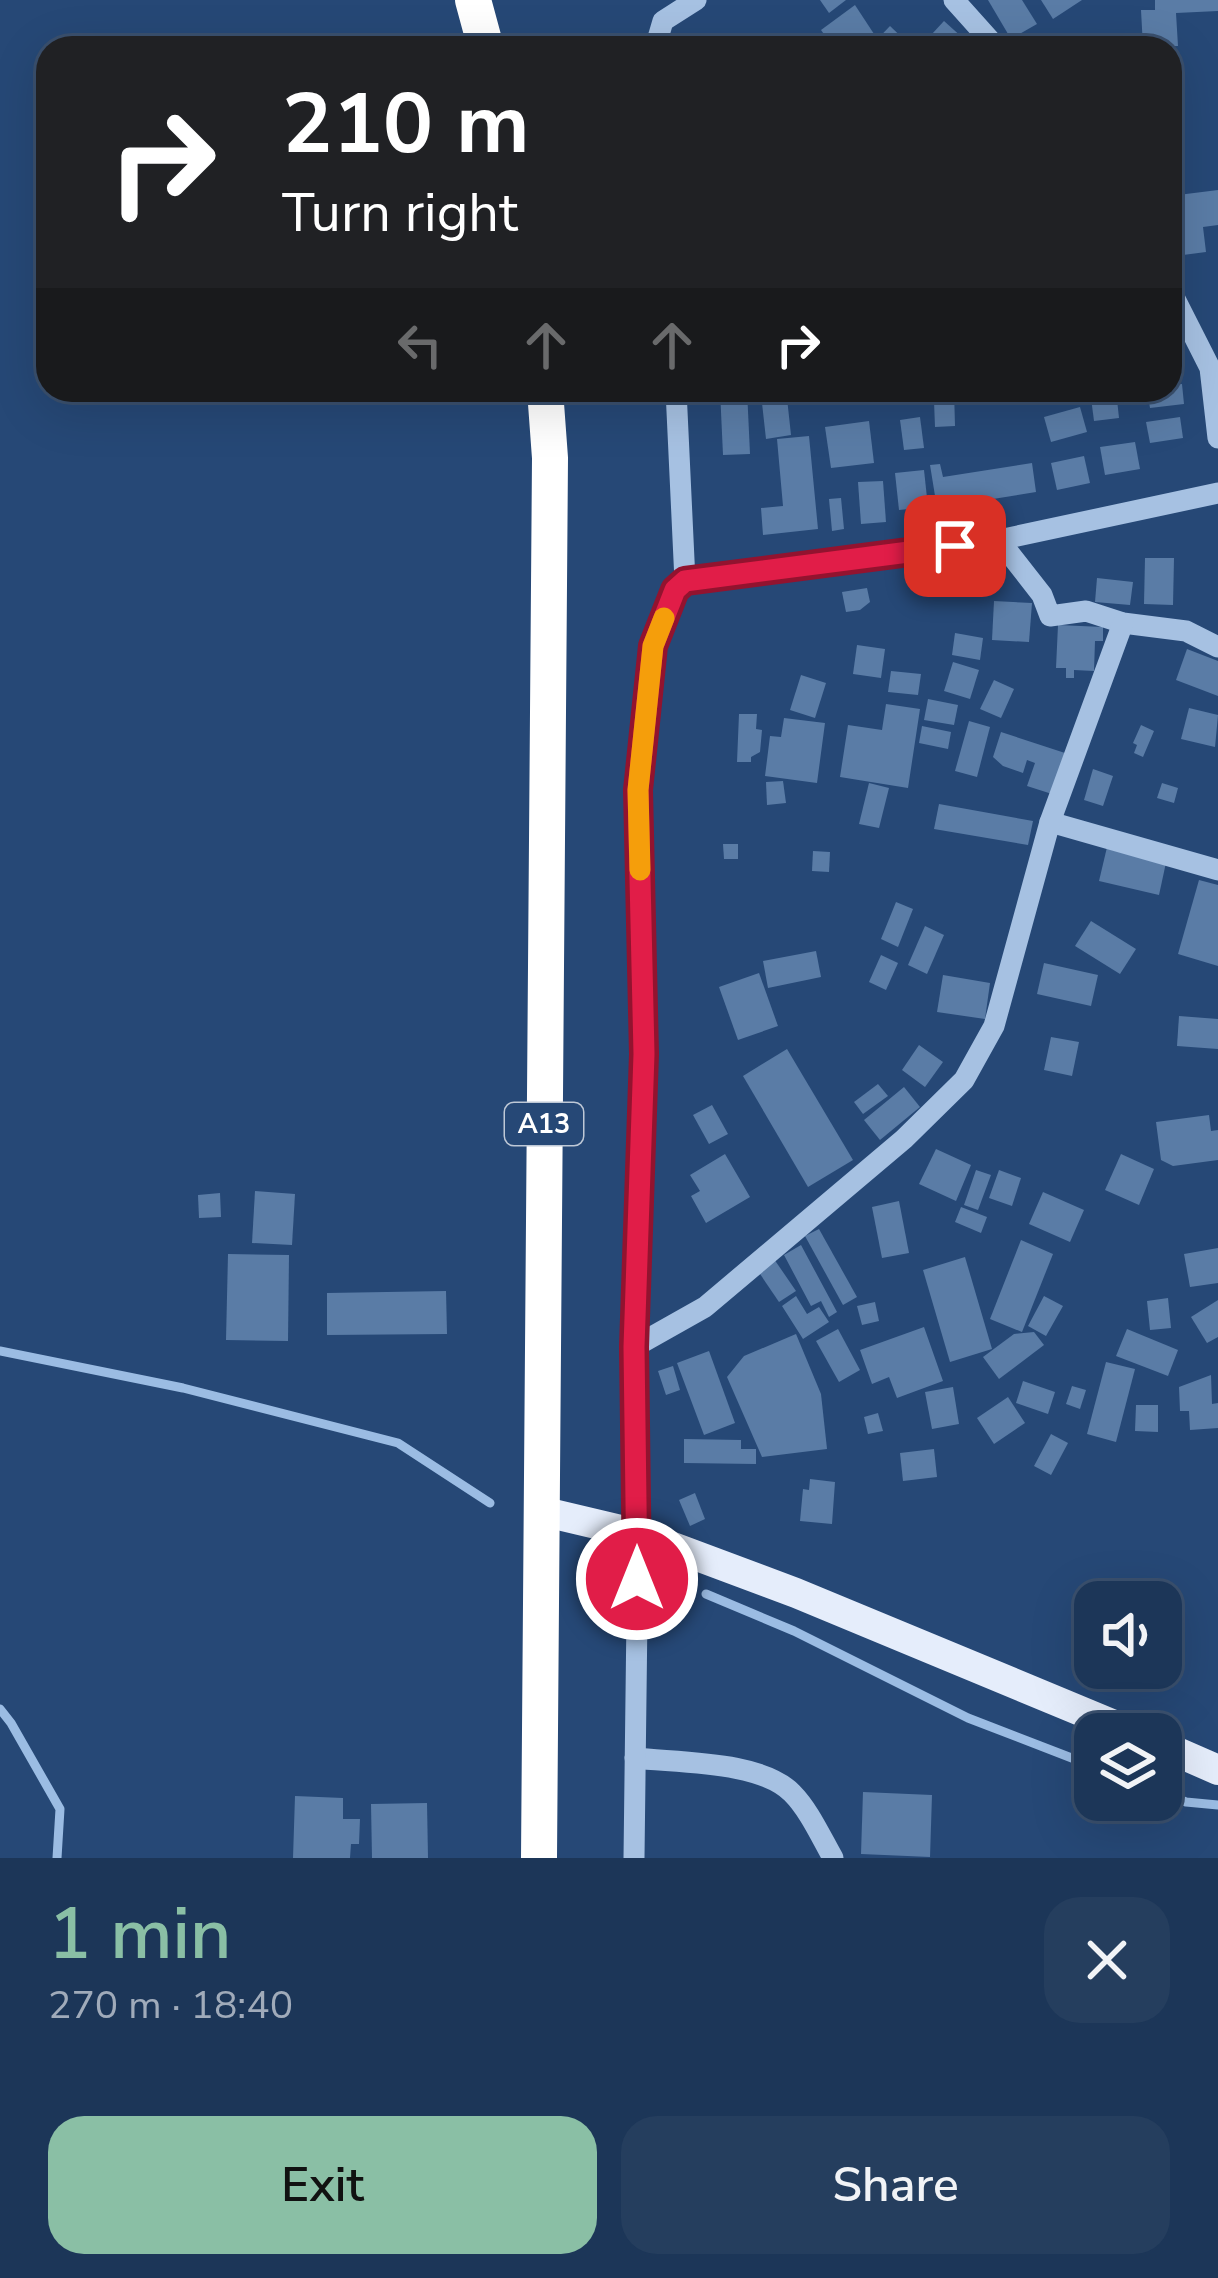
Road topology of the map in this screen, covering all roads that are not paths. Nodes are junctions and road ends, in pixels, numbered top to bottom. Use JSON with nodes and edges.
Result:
{"nodes":[{"id":1,"x":472,"y":0,"type":"edge"},
{"id":2,"x":696,"y":0,"type":"edge"},
{"id":3,"x":954,"y":0,"type":"edge"},
{"id":4,"x":482,"y":36,"type":"edge"},
{"id":5,"x":659,"y":36,"type":"edge"},
{"id":6,"x":986,"y":36,"type":"edge"},
{"id":7,"x":1182,"y":313,"type":"edge"},
{"id":8,"x":546,"y":402,"type":"edge"},
{"id":9,"x":677,"y":402,"type":"edge"},
{"id":10,"x":1218,"y":438,"type":"edge"},
{"id":11,"x":1218,"y":493,"type":"edge"},
{"id":12,"x":999,"y":540,"type":"junction"},
{"id":13,"x":685,"y":581,"type":"junction"},
{"id":14,"x":1124,"y":623,"type":"junction"},
{"id":15,"x":1218,"y":647,"type":"edge"},
{"id":16,"x":1050,"y":822,"type":"junction"},
{"id":17,"x":1218,"y":870,"type":"edge"},
{"id":18,"x":634,"y":1347,"type":"junction"},
{"id":19,"x":541,"y":1511,"type":"junction"},
{"id":20,"x":638,"y":1534,"type":"junction"},
{"id":21,"x":1085,"y":1713,"type":"edge"},
{"id":22,"x":1182,"y":1754,"type":"edge"},
{"id":23,"x":635,"y":1759,"type":"junction"},
{"id":24,"x":1218,"y":1770,"type":"edge"},
{"id":25,"x":539,"y":1858,"type":"edge"},
{"id":26,"x":634,"y":1858,"type":"edge"},
{"id":27,"x":833,"y":1858,"type":"edge"}],
"edges":[{"from":1,"to":4,"type":"highway"},
{"from":2,"to":5,"type":"street"},
{"from":3,"to":6,"type":"street"},
{"from":7,"to":10,"type":"street"},
{"from":8,"to":19,"type":"highway","number":"A13"},
{"from":9,"to":13,"type":"street"},
{"from":11,"to":12,"type":"street"},
{"from":12,"to":13,"type":"street"},
{"from":12,"to":14,"type":"street"},
{"from":13,"to":18,"type":"street"},
{"from":14,"to":15,"type":"street"},
{"from":14,"to":16,"type":"street"},
{"from":16,"to":17,"type":"street"},
{"from":16,"to":18,"type":"street"},
{"from":18,"to":20,"type":"street"},
{"from":19,"to":20,"type":"main road"},
{"from":19,"to":25,"type":"highway","number":"A13"},
{"from":20,"to":21,"type":"main road"},
{"from":20,"to":23,"type":"street"},
{"from":22,"to":24,"type":"main road"},
{"from":23,"to":26,"type":"street"},
{"from":23,"to":27,"type":"street"}]}
